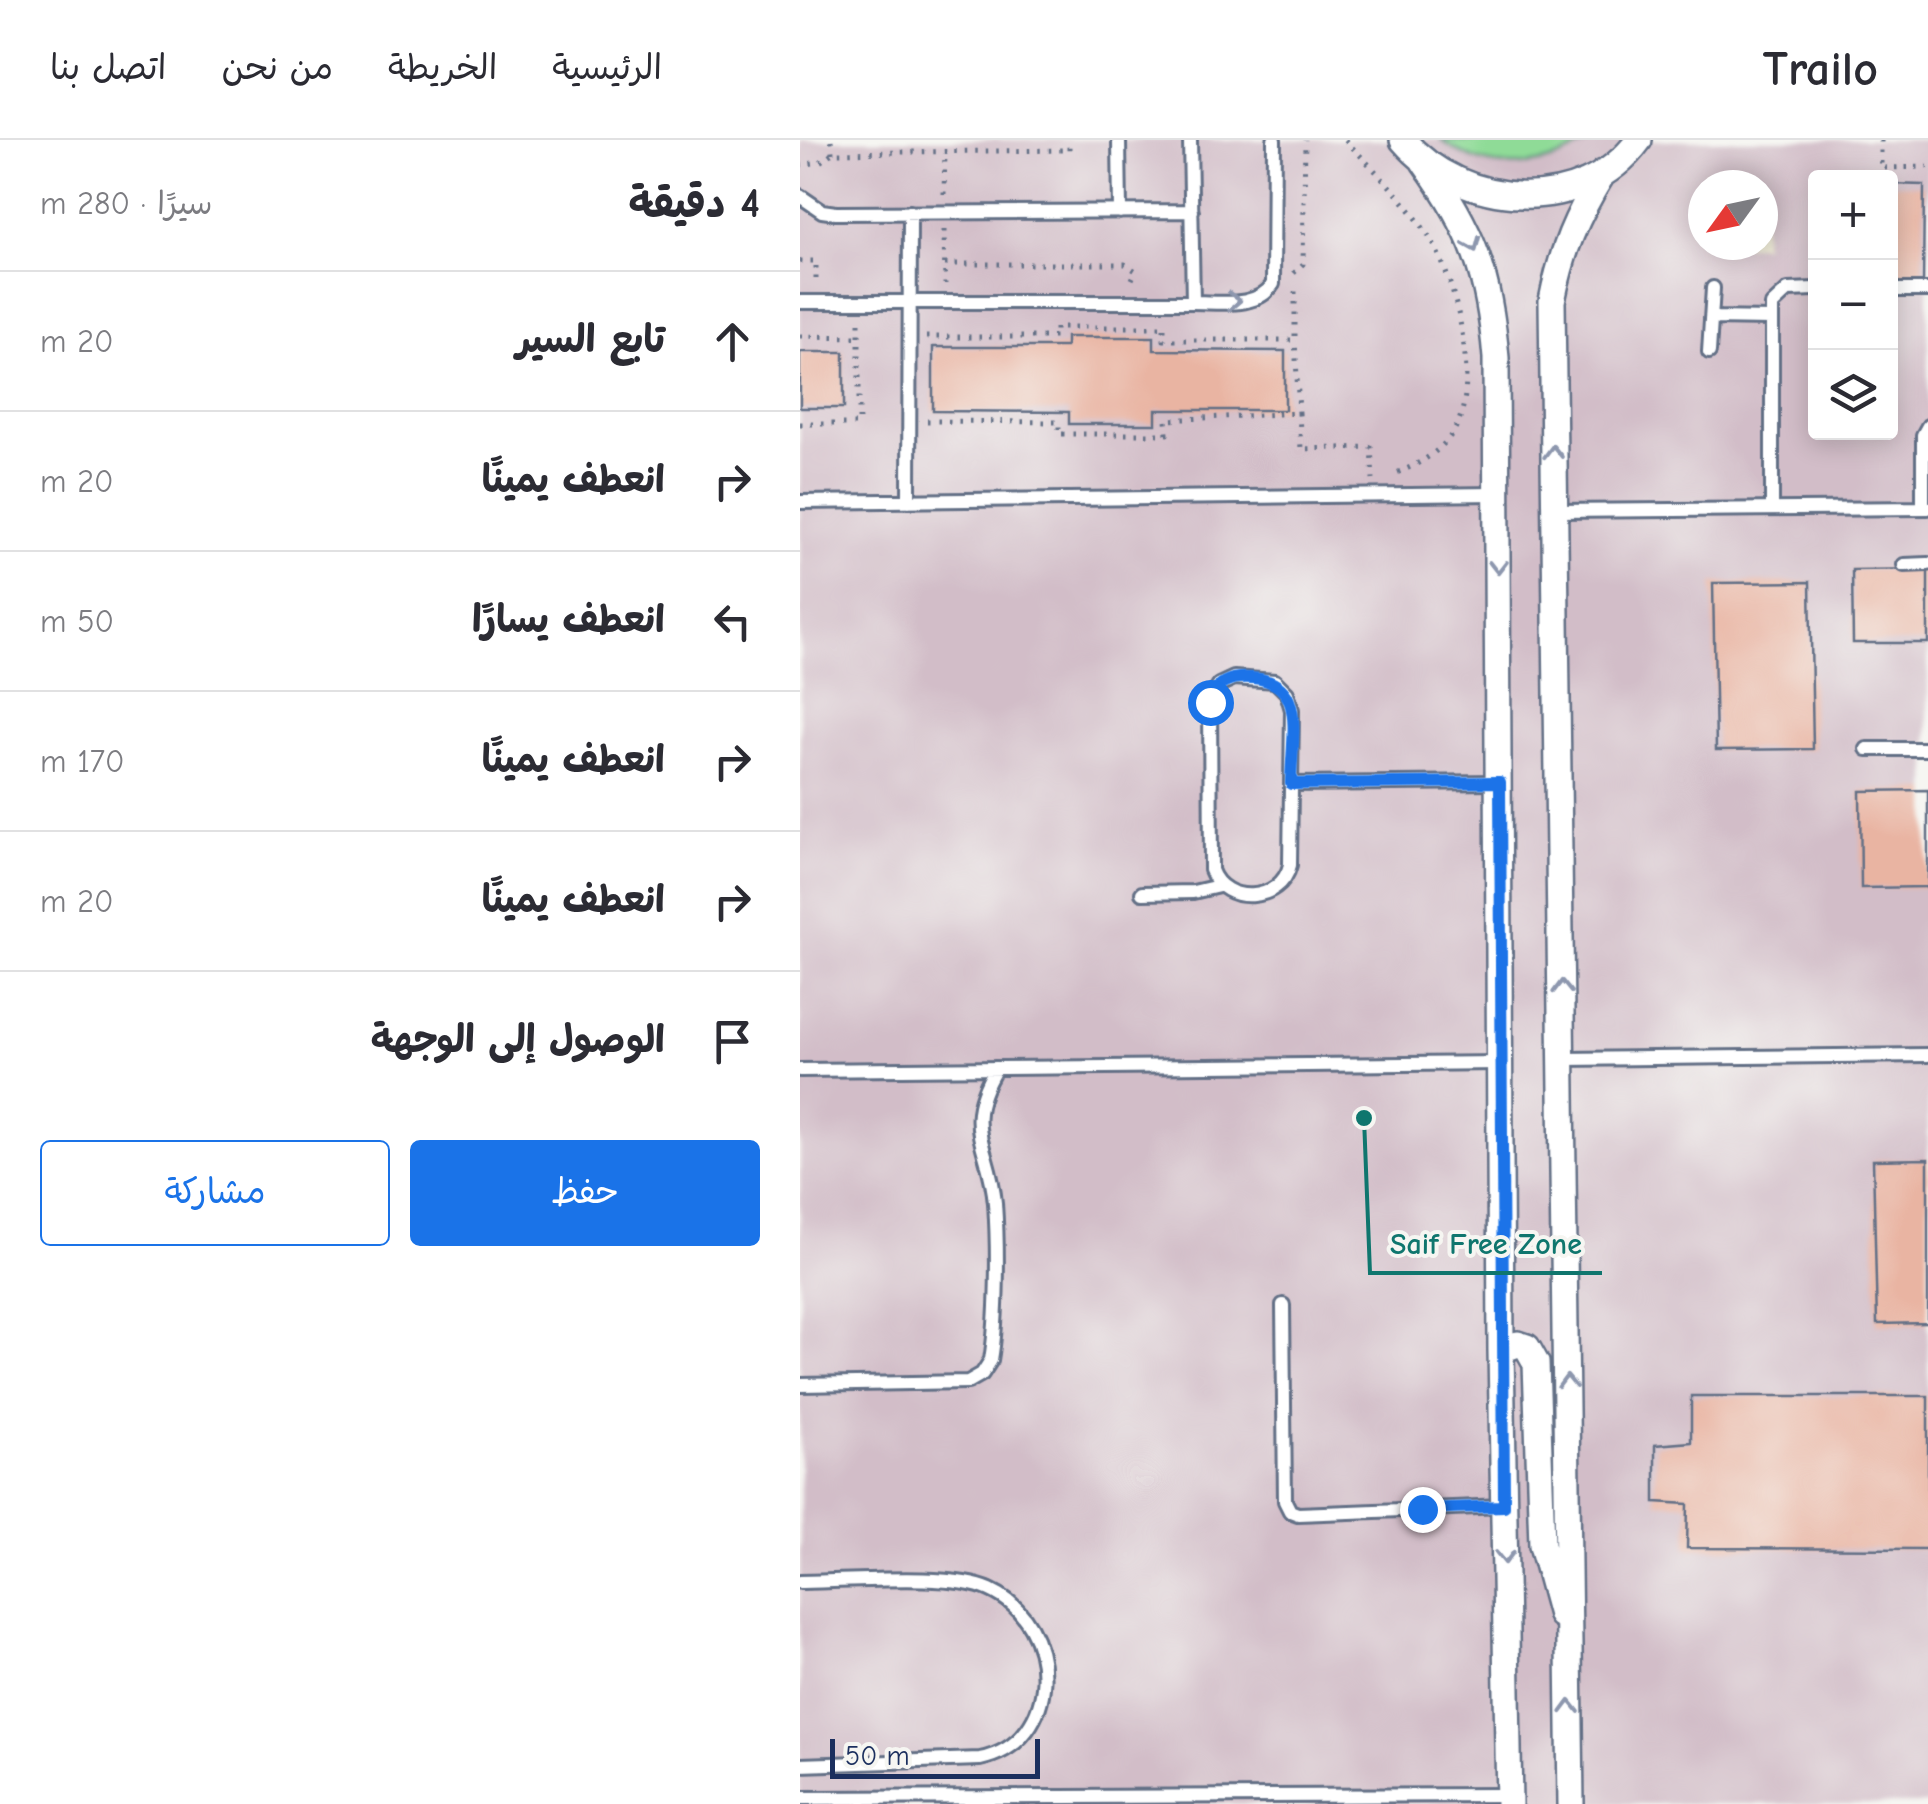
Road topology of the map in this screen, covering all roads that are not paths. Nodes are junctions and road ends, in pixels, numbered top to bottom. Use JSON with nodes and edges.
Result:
{"nodes":[{"id":1,"x":1120,"y":140,"type":"edge"},
{"id":2,"x":1190,"y":140,"type":"edge"},
{"id":3,"x":1274,"y":140,"type":"edge"},
{"id":4,"x":1403,"y":140,"type":"edge"},
{"id":5,"x":1638,"y":142,"type":"edge"},
{"id":6,"x":1424,"y":162,"type":"junction"},
{"id":7,"x":1603,"y":173,"type":"junction"},
{"id":8,"x":800,"y":196,"type":"edge"},
{"id":9,"x":910,"y":212,"type":"junction"},
{"id":10,"x":1120,"y":212,"type":"junction"},
{"id":11,"x":1192,"y":212,"type":"junction"},
{"id":12,"x":1713,"y":288,"type":"dead end"},
{"id":13,"x":1808,"y":289,"type":"edge"},
{"id":14,"x":1898,"y":290,"type":"edge"},
{"id":15,"x":1928,"y":290,"type":"edge"},
{"id":16,"x":800,"y":302,"type":"edge"},
{"id":17,"x":910,"y":302,"type":"junction"},
{"id":18,"x":1193,"y":302,"type":"junction"},
{"id":19,"x":1711,"y":318,"type":"junction"},
{"id":20,"x":1771,"y":319,"type":"junction"},
{"id":21,"x":1709,"y":352,"type":"dead end"},
{"id":22,"x":1928,"y":426,"type":"edge"},
{"id":23,"x":1497,"y":494,"type":"junction"},
{"id":24,"x":908,"y":501,"type":"junction"},
{"id":25,"x":800,"y":502,"type":"edge"},
{"id":26,"x":1772,"y":508,"type":"junction"},
{"id":27,"x":1925,"y":508,"type":"edge"},
{"id":28,"x":1554,"y":511,"type":"junction"},
{"id":29,"x":1928,"y":564,"type":"edge"},
{"id":30,"x":1904,"y":565,"type":"dead end"},
{"id":31,"x":1867,"y":749,"type":"dead end"},
{"id":32,"x":1928,"y":749,"type":"edge"},
{"id":33,"x":1500,"y":782,"type":"junction"},
{"id":34,"x":1291,"y":784,"type":"junction"},
{"id":35,"x":1219,"y":886,"type":"junction"},
{"id":36,"x":1142,"y":893,"type":"dead end"},
{"id":37,"x":1928,"y":1055,"type":"edge"},
{"id":38,"x":1563,"y":1058,"type":"junction"},
{"id":39,"x":1501,"y":1063,"type":"junction"},
{"id":40,"x":996,"y":1068,"type":"junction"},
{"id":41,"x":800,"y":1070,"type":"edge"},
{"id":42,"x":1283,"y":1305,"type":"dead end"},
{"id":43,"x":1501,"y":1350,"type":"junction"},
{"id":44,"x":800,"y":1385,"type":"edge"},
{"id":45,"x":1504,"y":1506,"type":"junction"},
{"id":46,"x":800,"y":1582,"type":"edge"},
{"id":47,"x":1569,"y":1634,"type":"junction"},
{"id":48,"x":800,"y":1765,"type":"edge"},
{"id":49,"x":800,"y":1798,"type":"edge"},
{"id":50,"x":1509,"y":1800,"type":"edge"},
{"id":51,"x":1572,"y":1804,"type":"edge"}],
"edges":[{"from":1,"to":10,"type":"lane"},
{"from":2,"to":11,"type":"lane"},
{"from":18,"to":3,"type":"lane","one_way":true},
{"from":4,"to":6,"type":"street"},
{"from":5,"to":7,"type":"street"},
{"from":6,"to":7,"type":"street"},
{"from":6,"to":23,"type":"street","one_way":true},
{"from":28,"to":7,"type":"street","one_way":true},
{"from":8,"to":9,"type":"lane"},
{"from":9,"to":10,"type":"lane"},
{"from":9,"to":17,"type":"lane"},
{"from":10,"to":11,"type":"lane"},
{"from":11,"to":18,"type":"lane"},
{"from":12,"to":19,"type":"lane"},
{"from":13,"to":20,"type":"lane"},
{"from":14,"to":15,"type":"lane"},
{"from":16,"to":17,"type":"lane"},
{"from":17,"to":18,"type":"lane"},
{"from":17,"to":24,"type":"lane"},
{"from":19,"to":20,"type":"lane"},
{"from":19,"to":21,"type":"lane"},
{"from":20,"to":26,"type":"lane"},
{"from":22,"to":27,"type":"lane"},
{"from":23,"to":24,"type":"lane"},
{"from":23,"to":33,"type":"street","one_way":true},
{"from":24,"to":25,"type":"lane"},
{"from":26,"to":27,"type":"lane"},
{"from":26,"to":28,"type":"lane"},
{"from":38,"to":28,"type":"street","one_way":true},
{"from":29,"to":30,"type":"lane"},
{"from":31,"to":32,"type":"lane"},
{"from":33,"to":34,"type":"lane"},
{"from":33,"to":39,"type":"street"},
{"from":34,"to":35,"type":"lane"},
{"from":34,"to":35,"type":"lane"},
{"from":35,"to":36,"type":"lane"},
{"from":37,"to":38,"type":"lane"},
{"from":47,"to":38,"type":"street","one_way":true},
{"from":39,"to":40,"type":"lane"},
{"from":39,"to":43,"type":"street"},
{"from":40,"to":41,"type":"lane"},
{"from":40,"to":44,"type":"lane"},
{"from":42,"to":45,"type":"lane"},
{"from":43,"to":45,"type":"street"},
{"from":43,"to":47,"type":"street"},
{"from":45,"to":50,"type":"street","one_way":true},
{"from":46,"to":48,"type":"lane"},
{"from":51,"to":47,"type":"street","one_way":true},
{"from":49,"to":50,"type":"lane"}]}
